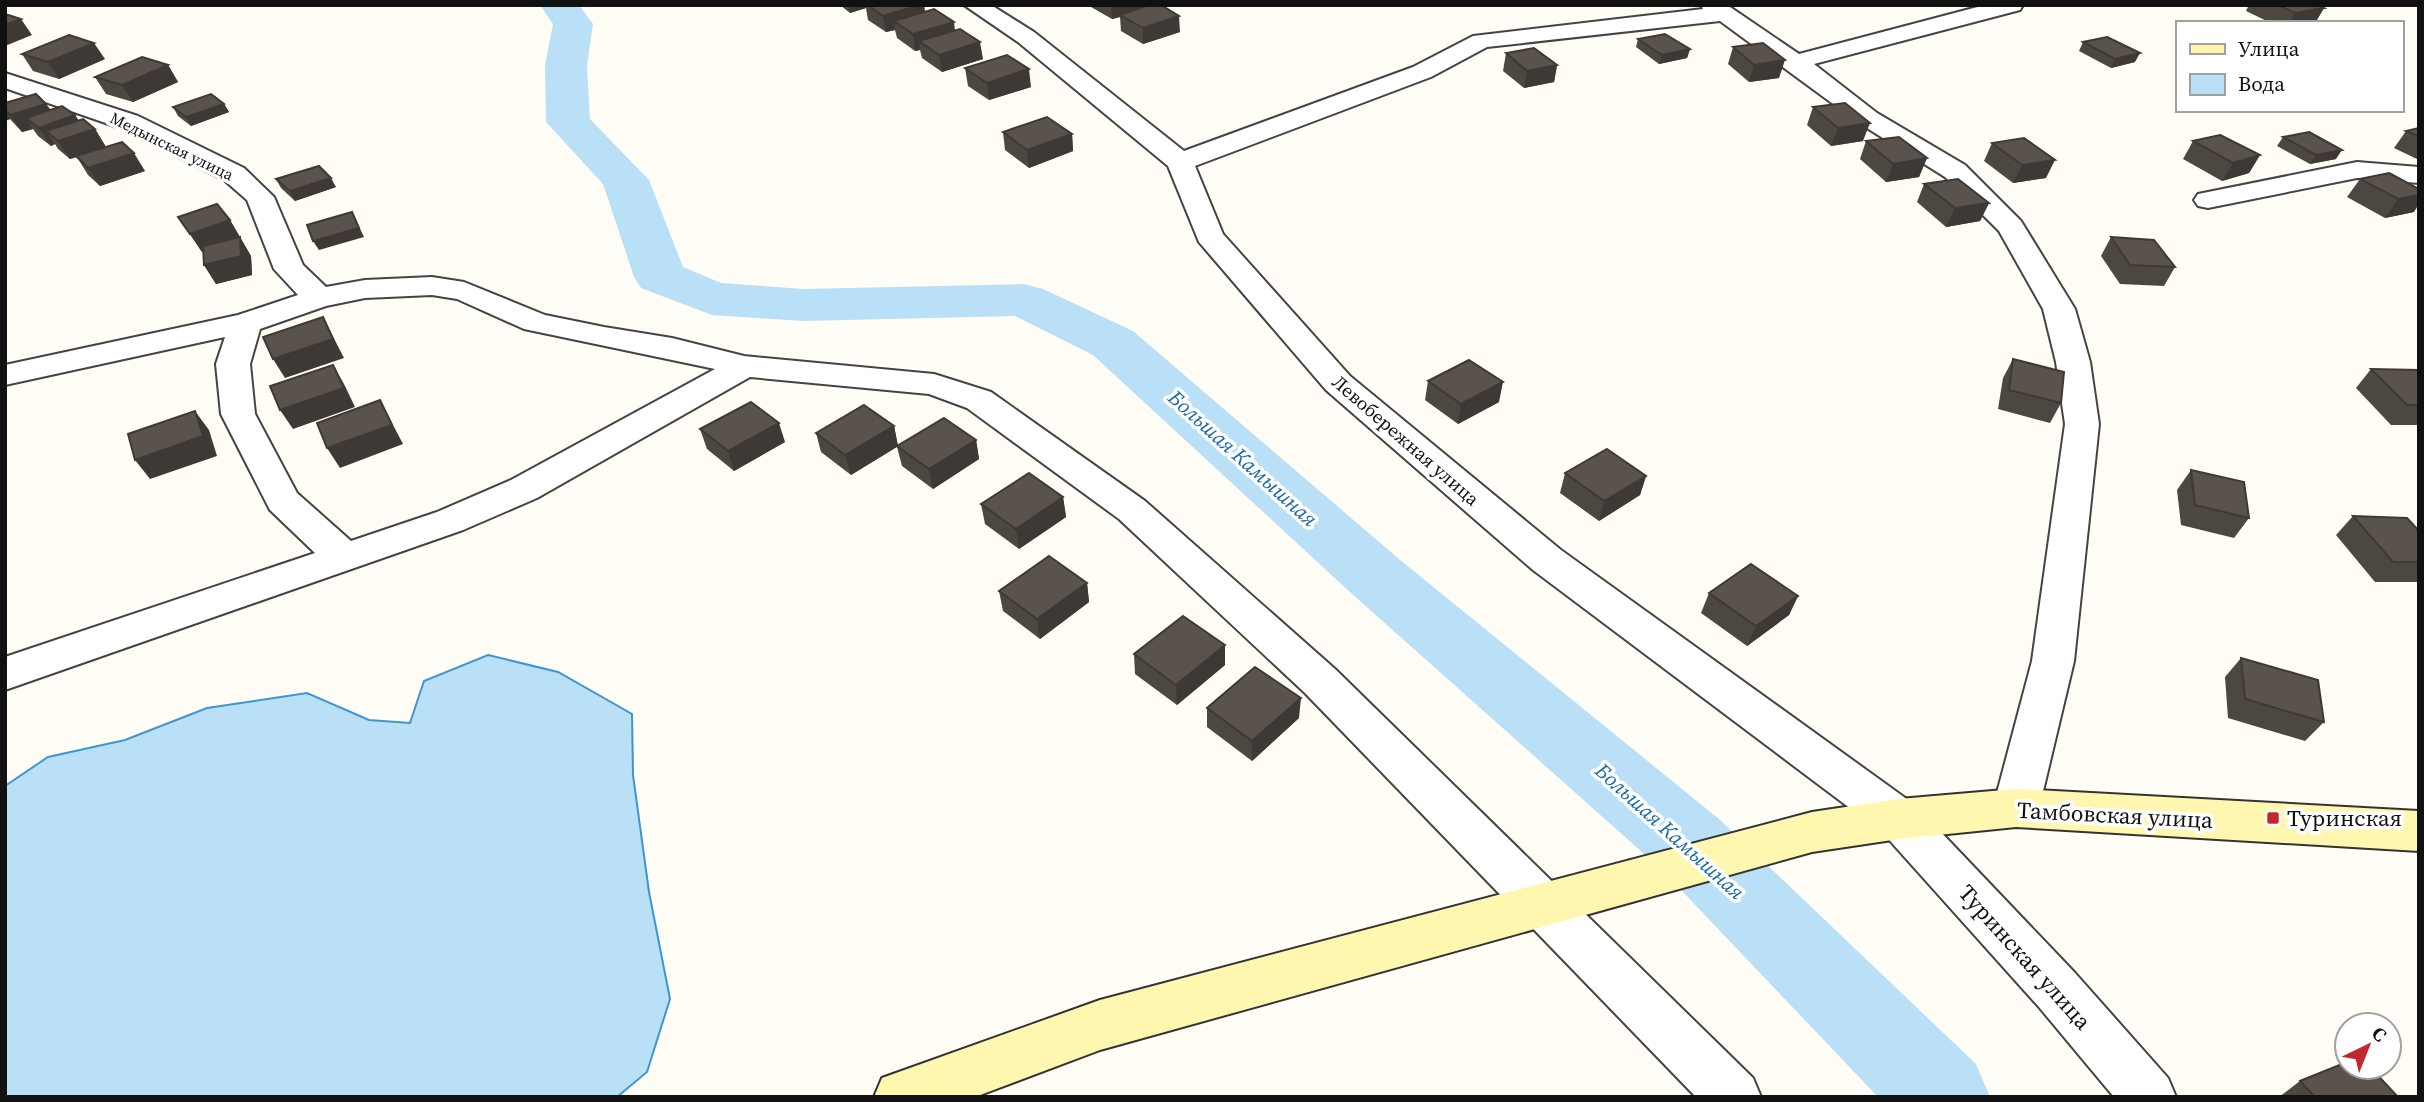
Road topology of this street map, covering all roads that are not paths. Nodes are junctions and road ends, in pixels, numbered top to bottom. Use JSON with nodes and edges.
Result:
{"nodes":[{"id":1,"x":975,"y":5,"type":"edge"},
{"id":2,"x":2012,"y":5,"type":"edge"},
{"id":3,"x":1716,"y":9,"type":"edge"},
{"id":4,"x":1795,"y":62,"type":"junction"},
{"id":5,"x":5,"y":80,"type":"edge"},
{"id":6,"x":1180,"y":162,"type":"junction"},
{"id":7,"x":2419,"y":175,"type":"edge"},
{"id":8,"x":2208,"y":200,"type":"dead end"},
{"id":9,"x":319,"y":298,"type":"junction"},
{"id":10,"x":246,"y":323,"type":"junction"},
{"id":11,"x":744,"y":366,"type":"junction"},
{"id":12,"x":5,"y":375,"type":"edge"},
{"id":13,"x":344,"y":557,"type":"junction"},
{"id":14,"x":5,"y":674,"type":"edge"},
{"id":15,"x":2016,"y":808,"type":"junction"},
{"id":16,"x":1899,"y":819,"type":"junction"},
{"id":17,"x":2419,"y":831,"type":"edge"},
{"id":18,"x":1545,"y":904,"type":"junction"},
{"id":19,"x":901,"y":1097,"type":"edge"},
{"id":20,"x":1734,"y":1097,"type":"edge"},
{"id":21,"x":2148,"y":1097,"type":"edge"}],
"edges":[{"from":1,"to":6,"type":"street","name":"Левобережная улица"},
{"from":2,"to":4,"type":"street"},
{"from":3,"to":4,"type":"street"},
{"from":3,"to":6,"type":"street"},
{"from":4,"to":15,"type":"street"},
{"from":5,"to":9,"type":"street","name":"Медынская улица"},
{"from":6,"to":16,"type":"street","name":"Левобережная улица"},
{"from":7,"to":8,"type":"street"},
{"from":9,"to":10,"type":"street"},
{"from":9,"to":11,"type":"street"},
{"from":10,"to":12,"type":"street"},
{"from":10,"to":13,"type":"street"},
{"from":11,"to":13,"type":"street"},
{"from":11,"to":18,"type":"street"},
{"from":13,"to":14,"type":"street"},
{"from":15,"to":16,"type":"street","name":"Тамбовская улица"},
{"from":15,"to":17,"type":"street","name":"Тамбовская улица"},
{"from":16,"to":18,"type":"street","name":"Тамбовская улица"},
{"from":16,"to":21,"type":"street","name":"Туринская улица"},
{"from":18,"to":19,"type":"street","name":"Тамбовская улица"},
{"from":18,"to":20,"type":"street"}]}
